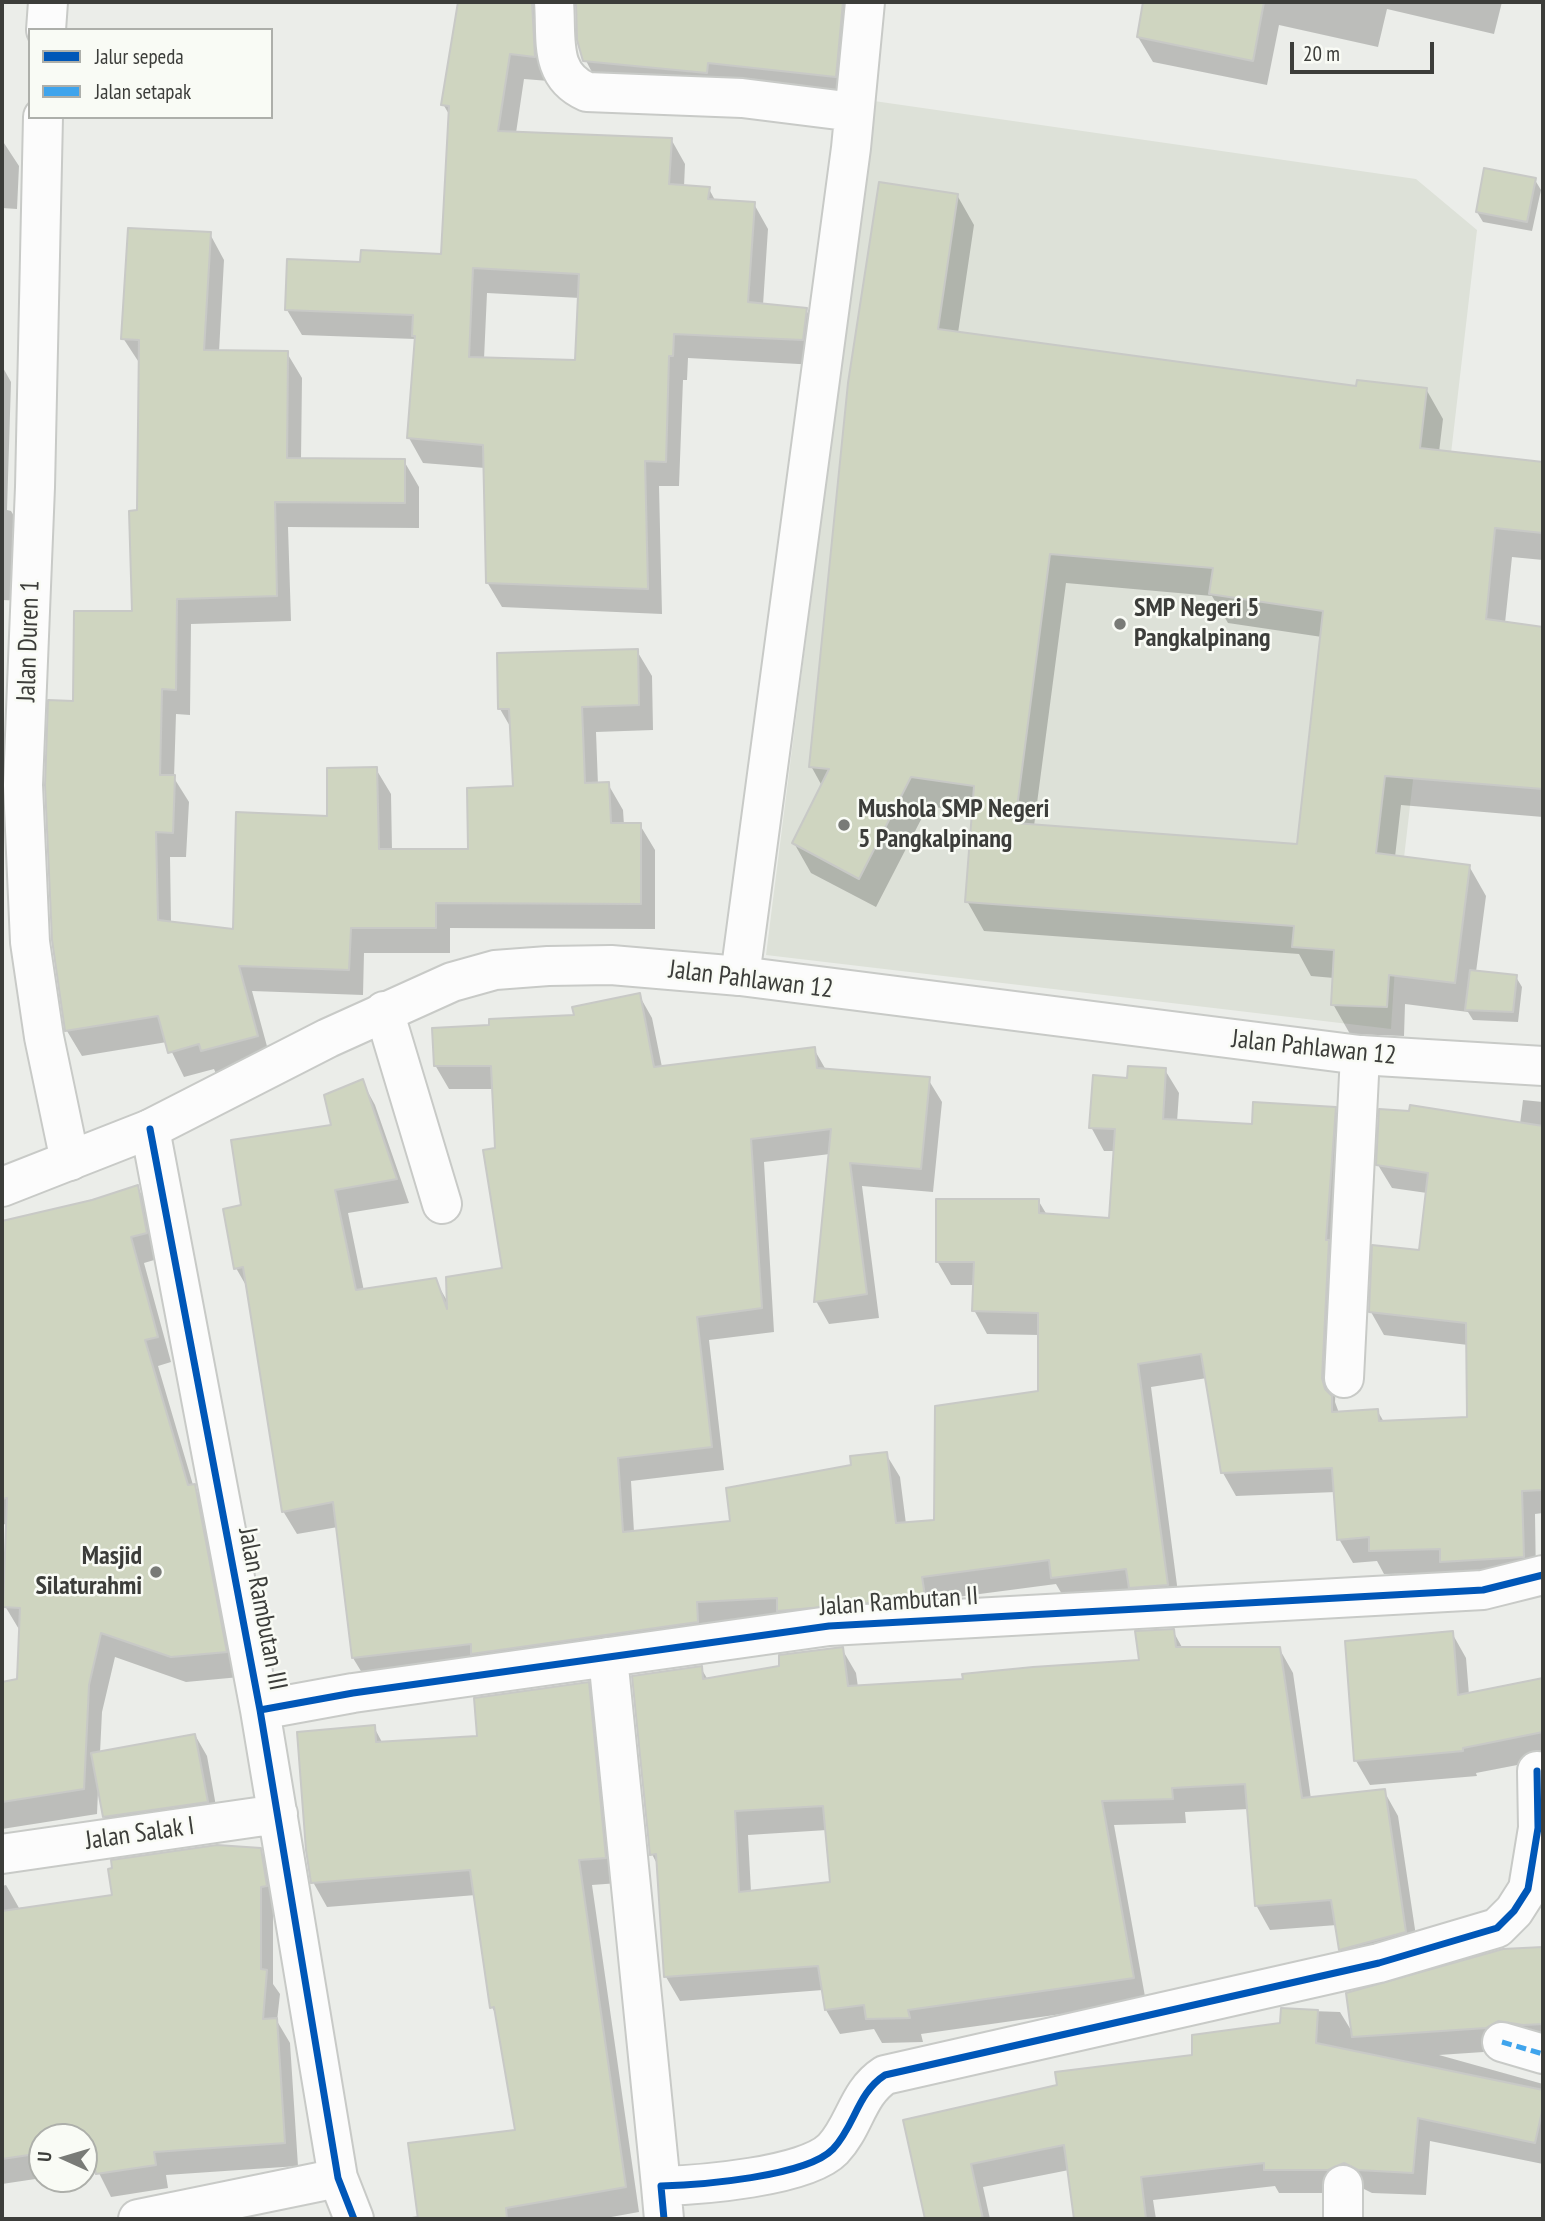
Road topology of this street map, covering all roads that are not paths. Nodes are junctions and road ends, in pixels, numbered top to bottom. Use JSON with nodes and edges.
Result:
{"nodes":[{"id":1,"x":48,"y":2,"type":"edge"},
{"id":2,"x":554,"y":2,"type":"edge"},
{"id":3,"x":865,"y":2,"type":"edge"},
{"id":4,"x":46,"y":28,"type":"edge"},
{"id":5,"x":854,"y":112,"type":"junction"},
{"id":6,"x":43,"y":119,"type":"edge"},
{"id":7,"x":740,"y":976,"type":"junction"},
{"id":8,"x":384,"y":1011,"type":"junction"},
{"id":9,"x":1360,"y":1055,"type":"junction"},
{"id":10,"x":1543,"y":1063,"type":"edge"},
{"id":11,"x":150,"y":1129,"type":"junction"},
{"id":12,"x":70,"y":1161,"type":"junction"},
{"id":13,"x":2,"y":1187,"type":"edge"},
{"id":14,"x":442,"y":1204,"type":"dead end"},
{"id":15,"x":1344,"y":1378,"type":"dead end"},
{"id":16,"x":1543,"y":1575,"type":"edge"},
{"id":17,"x":608,"y":1657,"type":"junction"},
{"id":18,"x":260,"y":1710,"type":"junction"},
{"id":19,"x":1537,"y":1770,"type":"dead end"},
{"id":20,"x":278,"y":1814,"type":"junction"},
{"id":21,"x":2,"y":1854,"type":"edge"},
{"id":22,"x":1502,"y":2042,"type":"dead end"},
{"id":23,"x":1543,"y":2054,"type":"edge"},
{"id":24,"x":338,"y":2178,"type":"junction"},
{"id":25,"x":662,"y":2202,"type":"edge"},
{"id":26,"x":138,"y":2219,"type":"edge"},
{"id":27,"x":354,"y":2219,"type":"edge"}],
"edges":[{"from":1,"to":4,"type":"street"},
{"from":2,"to":5,"type":"street"},
{"from":3,"to":5,"type":"street"},
{"from":5,"to":7,"type":"street"},
{"from":6,"to":12,"type":"street","name":"Jalan Duren 1"},
{"from":7,"to":8,"type":"street","name":"Jalan Pahlawan 12"},
{"from":7,"to":9,"type":"street","name":"Jalan Pahlawan 12"},
{"from":8,"to":11,"type":"street","name":"Jalan Pahlawan 12"},
{"from":8,"to":14,"type":"street"},
{"from":9,"to":10,"type":"street","name":"Jalan Pahlawan 12"},
{"from":9,"to":15,"type":"street"},
{"from":11,"to":12,"type":"street","name":"Jalan Pahlawan 12"},
{"from":11,"to":18,"type":"street","name":"Jalan Rambutan III"},
{"from":12,"to":13,"type":"street","name":"Jalan Pahlawan 12"},
{"from":16,"to":17,"type":"street","name":"Jalan Rambutan II"},
{"from":17,"to":18,"type":"street","name":"Jalan Rambutan II"},
{"from":17,"to":25,"type":"street"},
{"from":18,"to":20,"type":"street","name":"Jalan Rambutan III"},
{"from":19,"to":25,"type":"street"},
{"from":20,"to":21,"type":"street","name":"Jalan Salak I"},
{"from":20,"to":24,"type":"street","name":"Jalan Rambutan III"},
{"from":22,"to":23,"type":"street"},
{"from":24,"to":26,"type":"street"},
{"from":24,"to":27,"type":"street","name":"Jalan Rambutan III"}]}
